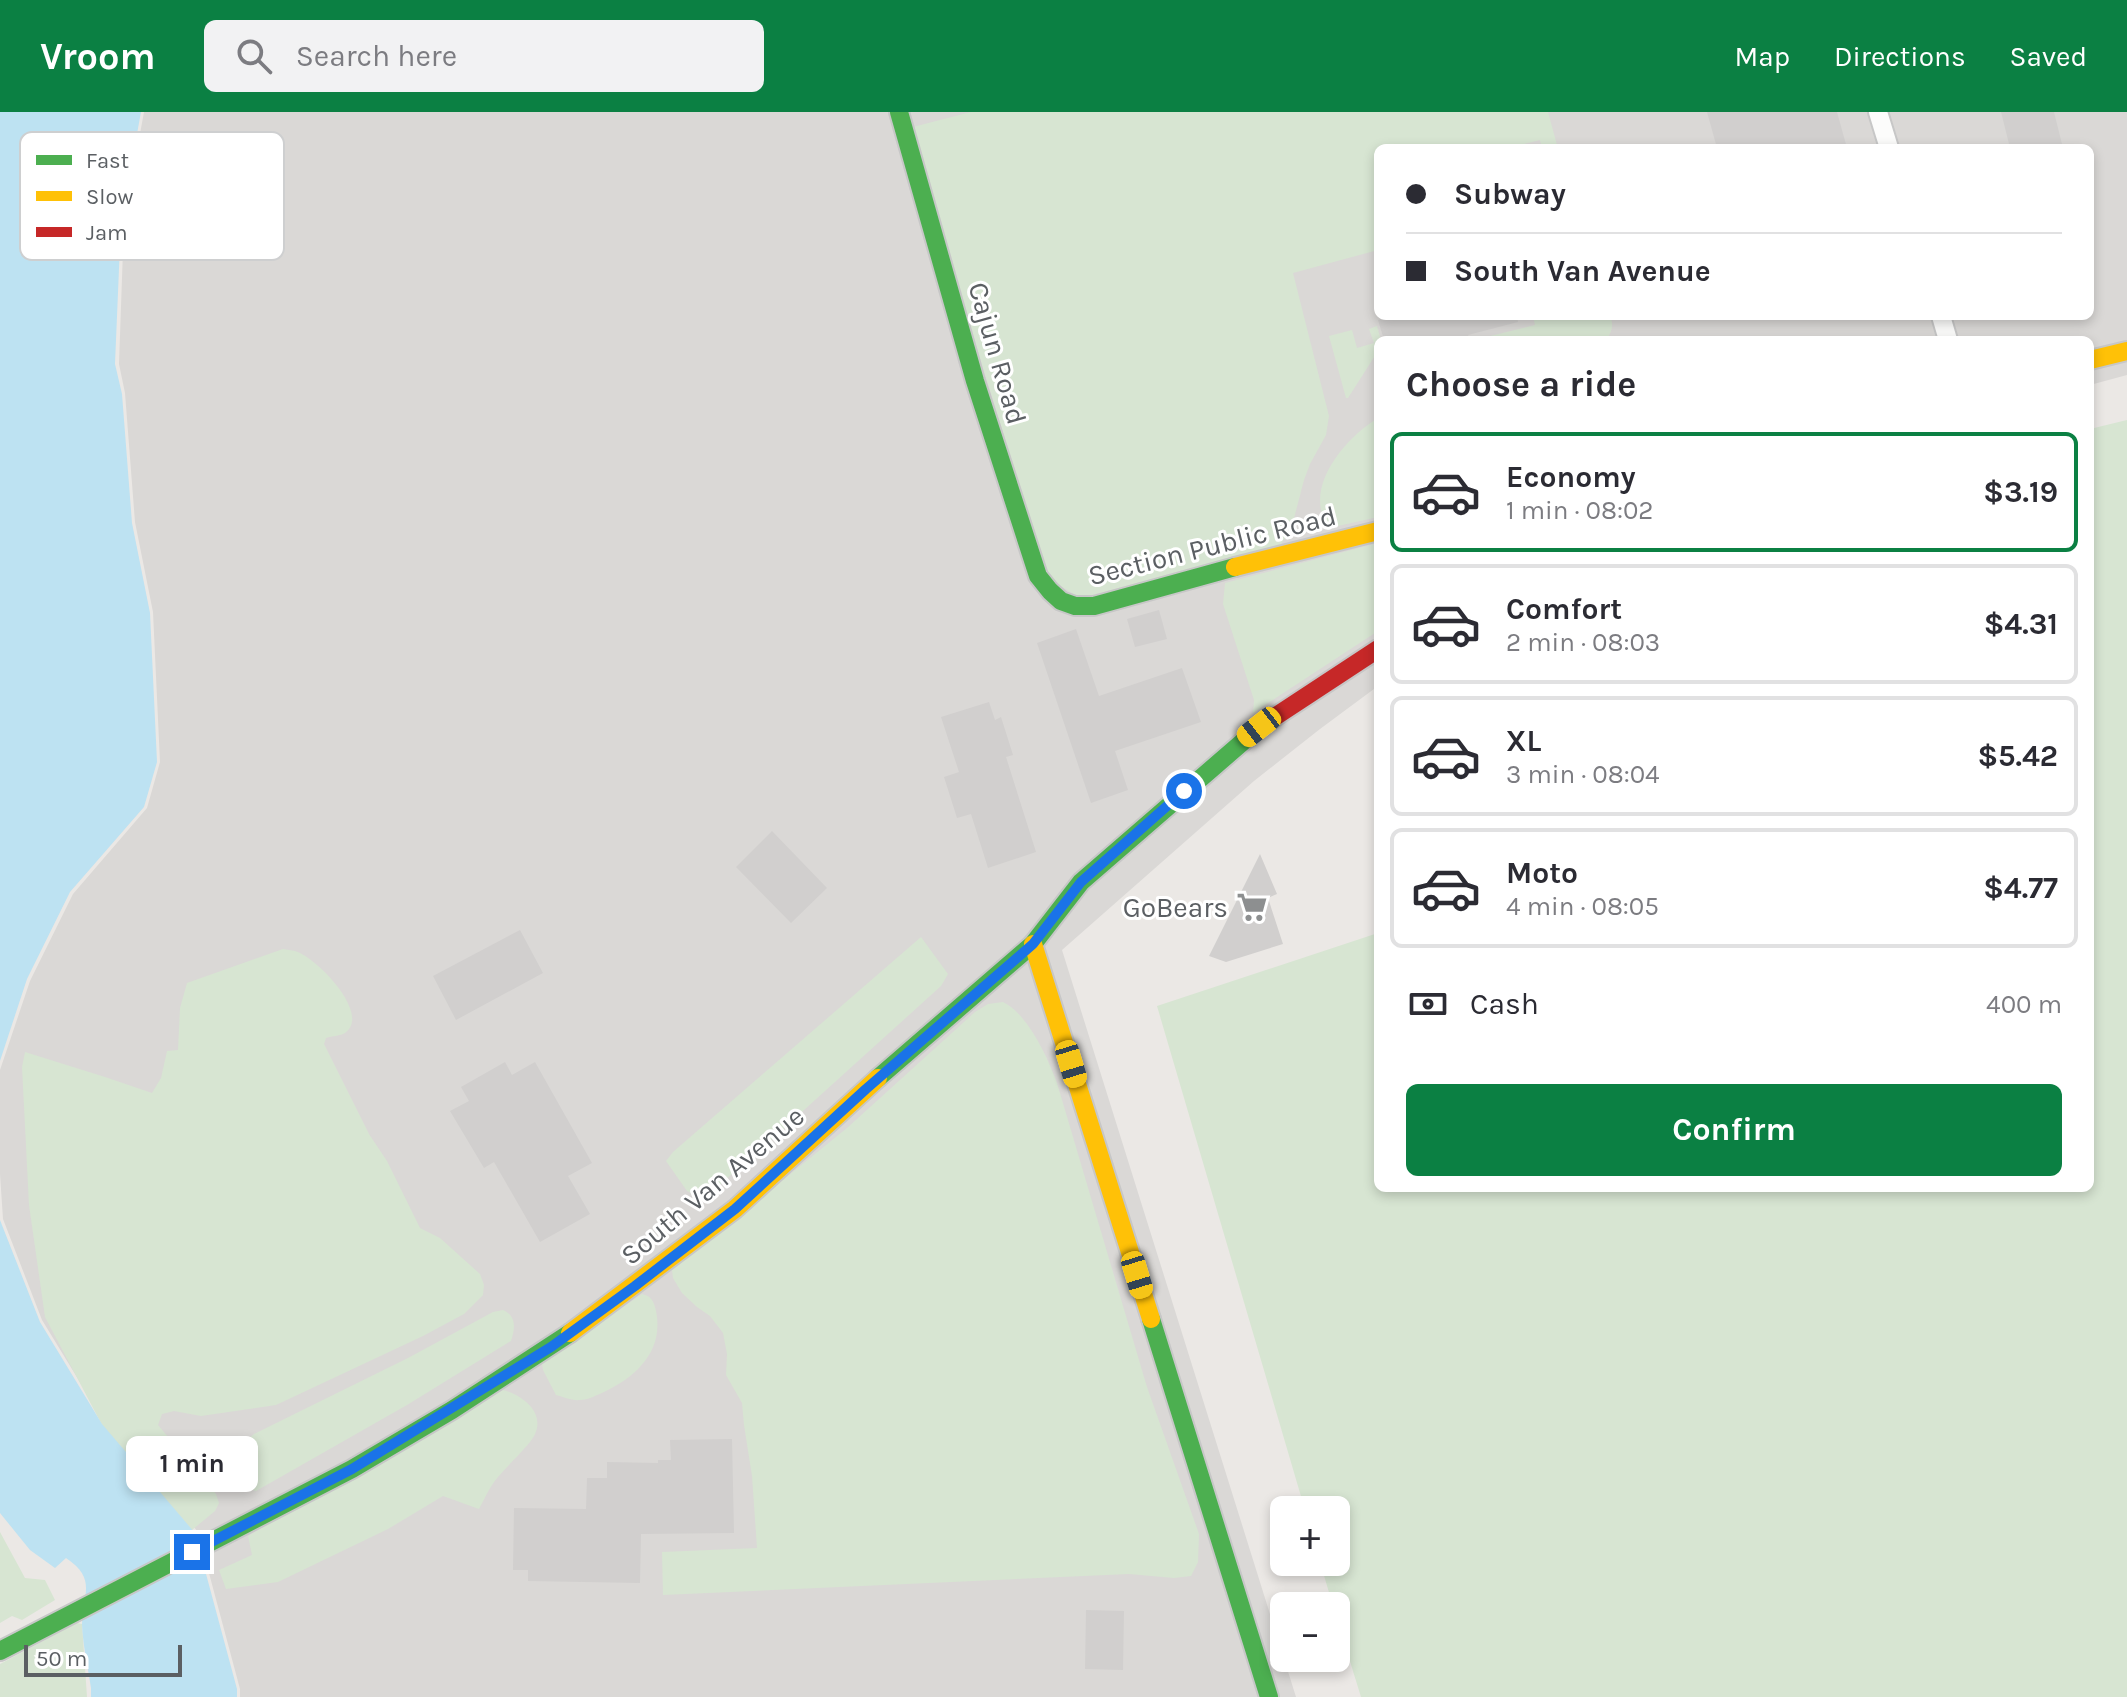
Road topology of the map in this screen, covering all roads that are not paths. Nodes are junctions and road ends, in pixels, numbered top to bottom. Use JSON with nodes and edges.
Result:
{"nodes":[{"id":1,"x":899,"y":112,"type":"edge"},
{"id":2,"x":1878,"y":112,"type":"edge"},
{"id":3,"x":1888,"y":144,"type":"edge"},
{"id":4,"x":2127,"y":351,"type":"edge"},
{"id":5,"x":2094,"y":359,"type":"edge"},
{"id":6,"x":1374,"y":532,"type":"edge"},
{"id":7,"x":1060,"y":601,"type":"joint"},
{"id":8,"x":1374,"y":652,"type":"edge"},
{"id":9,"x":1033,"y":944,"type":"junction"},
{"id":10,"x":0,"y":1651,"type":"edge"},
{"id":11,"x":1269,"y":1697,"type":"edge"}],
"edges":[{"from":1,"to":7,"type":"main road","name":"Cajun Road"},
{"from":2,"to":3,"type":"street"},
{"from":4,"to":5,"type":"main road"},
{"from":6,"to":7,"type":"main road","name":"Section Public Road"},
{"from":8,"to":9,"type":"main road","name":"South Van Avenue"},
{"from":9,"to":10,"type":"main road","name":"South Van Avenue"},
{"from":9,"to":11,"type":"main road"}]}
